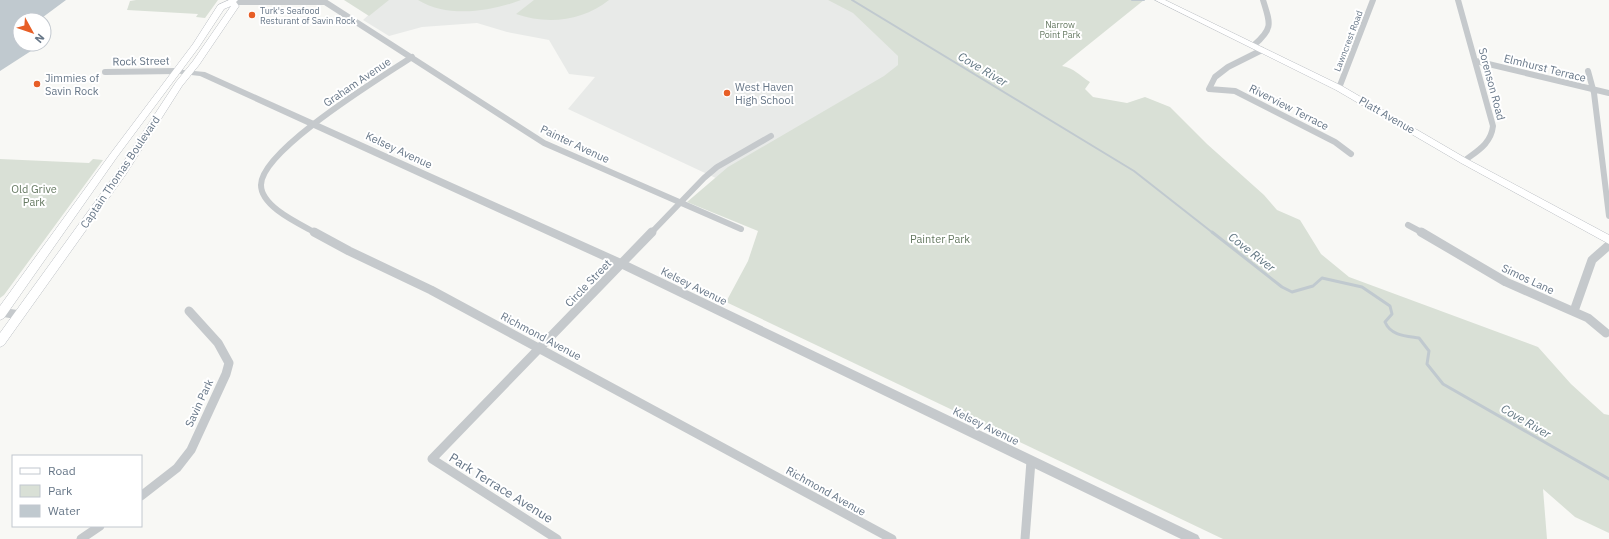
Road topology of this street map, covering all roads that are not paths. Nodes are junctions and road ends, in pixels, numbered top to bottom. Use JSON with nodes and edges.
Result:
{"nodes":[{"id":1,"x":1159,"y":0,"type":"edge"},
{"id":2,"x":1263,"y":0,"type":"edge"},
{"id":3,"x":1373,"y":0,"type":"edge"},
{"id":4,"x":1458,"y":0,"type":"edge"},
{"id":5,"x":233,"y":1,"type":"edge"},
{"id":6,"x":1258,"y":47,"type":"junction"},
{"id":7,"x":412,"y":57,"type":"junction"},
{"id":8,"x":1476,"y":61,"type":"junction"},
{"id":9,"x":176,"y":71,"type":"junction"},
{"id":10,"x":1588,"y":71,"type":"dead end"},
{"id":11,"x":105,"y":72,"type":"dead end"},
{"id":12,"x":189,"y":72,"type":"junction"},
{"id":13,"x":1340,"y":88,"type":"junction"},
{"id":14,"x":1594,"y":90,"type":"junction"},
{"id":15,"x":1609,"y":93,"type":"edge"},
{"id":16,"x":313,"y":124,"type":"junction"},
{"id":17,"x":771,"y":136,"type":"dead end"},
{"id":18,"x":1351,"y":154,"type":"dead end"},
{"id":19,"x":1464,"y":161,"type":"junction"},
{"id":20,"x":680,"y":203,"type":"junction"},
{"id":21,"x":1609,"y":216,"type":"edge"},
{"id":22,"x":1408,"y":225,"type":"dead end"},
{"id":23,"x":741,"y":229,"type":"dead end"},
{"id":24,"x":1609,"y":240,"type":"edge"},
{"id":25,"x":1609,"y":245,"type":"edge"},
{"id":26,"x":622,"y":264,"type":"junction"},
{"id":27,"x":189,"y":311,"type":"dead end"},
{"id":28,"x":1574,"y":311,"type":"junction"},
{"id":29,"x":1,"y":313,"type":"edge"},
{"id":30,"x":20,"y":315,"type":"junction"},
{"id":31,"x":1606,"y":334,"type":"dead end"},
{"id":32,"x":0,"y":342,"type":"edge"},
{"id":33,"x":540,"y":348,"type":"junction"},
{"id":34,"x":432,"y":459,"type":"joint"},
{"id":35,"x":1031,"y":460,"type":"junction"},
{"id":36,"x":142,"y":495,"type":"edge"},
{"id":37,"x":99,"y":527,"type":"edge"},
{"id":38,"x":549,"y":537,"type":"edge"},
{"id":39,"x":81,"y":539,"type":"edge"},
{"id":40,"x":892,"y":539,"type":"edge"},
{"id":41,"x":1025,"y":539,"type":"edge"},
{"id":42,"x":1194,"y":539,"type":"edge"}],
"edges":[{"from":1,"to":6,"type":"main road","name":"Platt Avenue"},
{"from":2,"to":6,"type":"street"},
{"from":3,"to":13,"type":"street","name":"Lawncrest Road"},
{"from":4,"to":8,"type":"street","name":"Sorenson Road"},
{"from":5,"to":7,"type":"street","name":"Painter Avenue"},
{"from":5,"to":9,"type":"main road","name":"Captain Thomas Boulevard"},
{"from":5,"to":12,"type":"main road","name":"Captain Thomas Boulevard"},
{"from":6,"to":13,"type":"main road","name":"Platt Avenue"},
{"from":6,"to":18,"type":"street","name":"Riverview Terrace"},
{"from":7,"to":16,"type":"street","name":"Graham Avenue"},
{"from":7,"to":20,"type":"street","name":"Painter Avenue"},
{"from":8,"to":14,"type":"street","name":"Elmhurst Terrace"},
{"from":8,"to":19,"type":"street","name":"Sorenson Road"},
{"from":9,"to":11,"type":"street","name":"Rock Street"},
{"from":9,"to":12,"type":"street","name":"Kelsey Avenue"},
{"from":9,"to":29,"type":"main road","name":"Captain Thomas Boulevard"},
{"from":10,"to":14,"type":"street"},
{"from":12,"to":16,"type":"street","name":"Kelsey Avenue"},
{"from":12,"to":30,"type":"main road","name":"Captain Thomas Boulevard"},
{"from":13,"to":19,"type":"main road","name":"Platt Avenue"},
{"from":14,"to":15,"type":"street","name":"Elmhurst Terrace"},
{"from":14,"to":21,"type":"street"},
{"from":16,"to":26,"type":"street","name":"Kelsey Avenue"},
{"from":16,"to":33,"type":"street","name":"Richmond Avenue"},
{"from":17,"to":20,"type":"street","name":"Circle Street"},
{"from":19,"to":24,"type":"main road","name":"Platt Avenue"},
{"from":20,"to":23,"type":"street","name":"Painter Avenue"},
{"from":20,"to":26,"type":"street","name":"Circle Street"},
{"from":22,"to":28,"type":"street","name":"Simos Lane"},
{"from":25,"to":28,"type":"street"},
{"from":26,"to":33,"type":"street","name":"Circle Street"},
{"from":26,"to":35,"type":"street","name":"Kelsey Avenue"},
{"from":27,"to":36,"type":"street","name":"Savin Park"},
{"from":28,"to":31,"type":"street","name":"Simos Lane"},
{"from":29,"to":30,"type":"street"},
{"from":30,"to":32,"type":"main road","name":"Captain Thomas Boulevard"},
{"from":33,"to":34,"type":"street","name":"Circle Street"},
{"from":33,"to":40,"type":"street","name":"Richmond Avenue"},
{"from":34,"to":38,"type":"street","name":"Park Terrace Avenue"},
{"from":35,"to":41,"type":"street"},
{"from":35,"to":42,"type":"street","name":"Kelsey Avenue"},
{"from":37,"to":39,"type":"street"}]}
